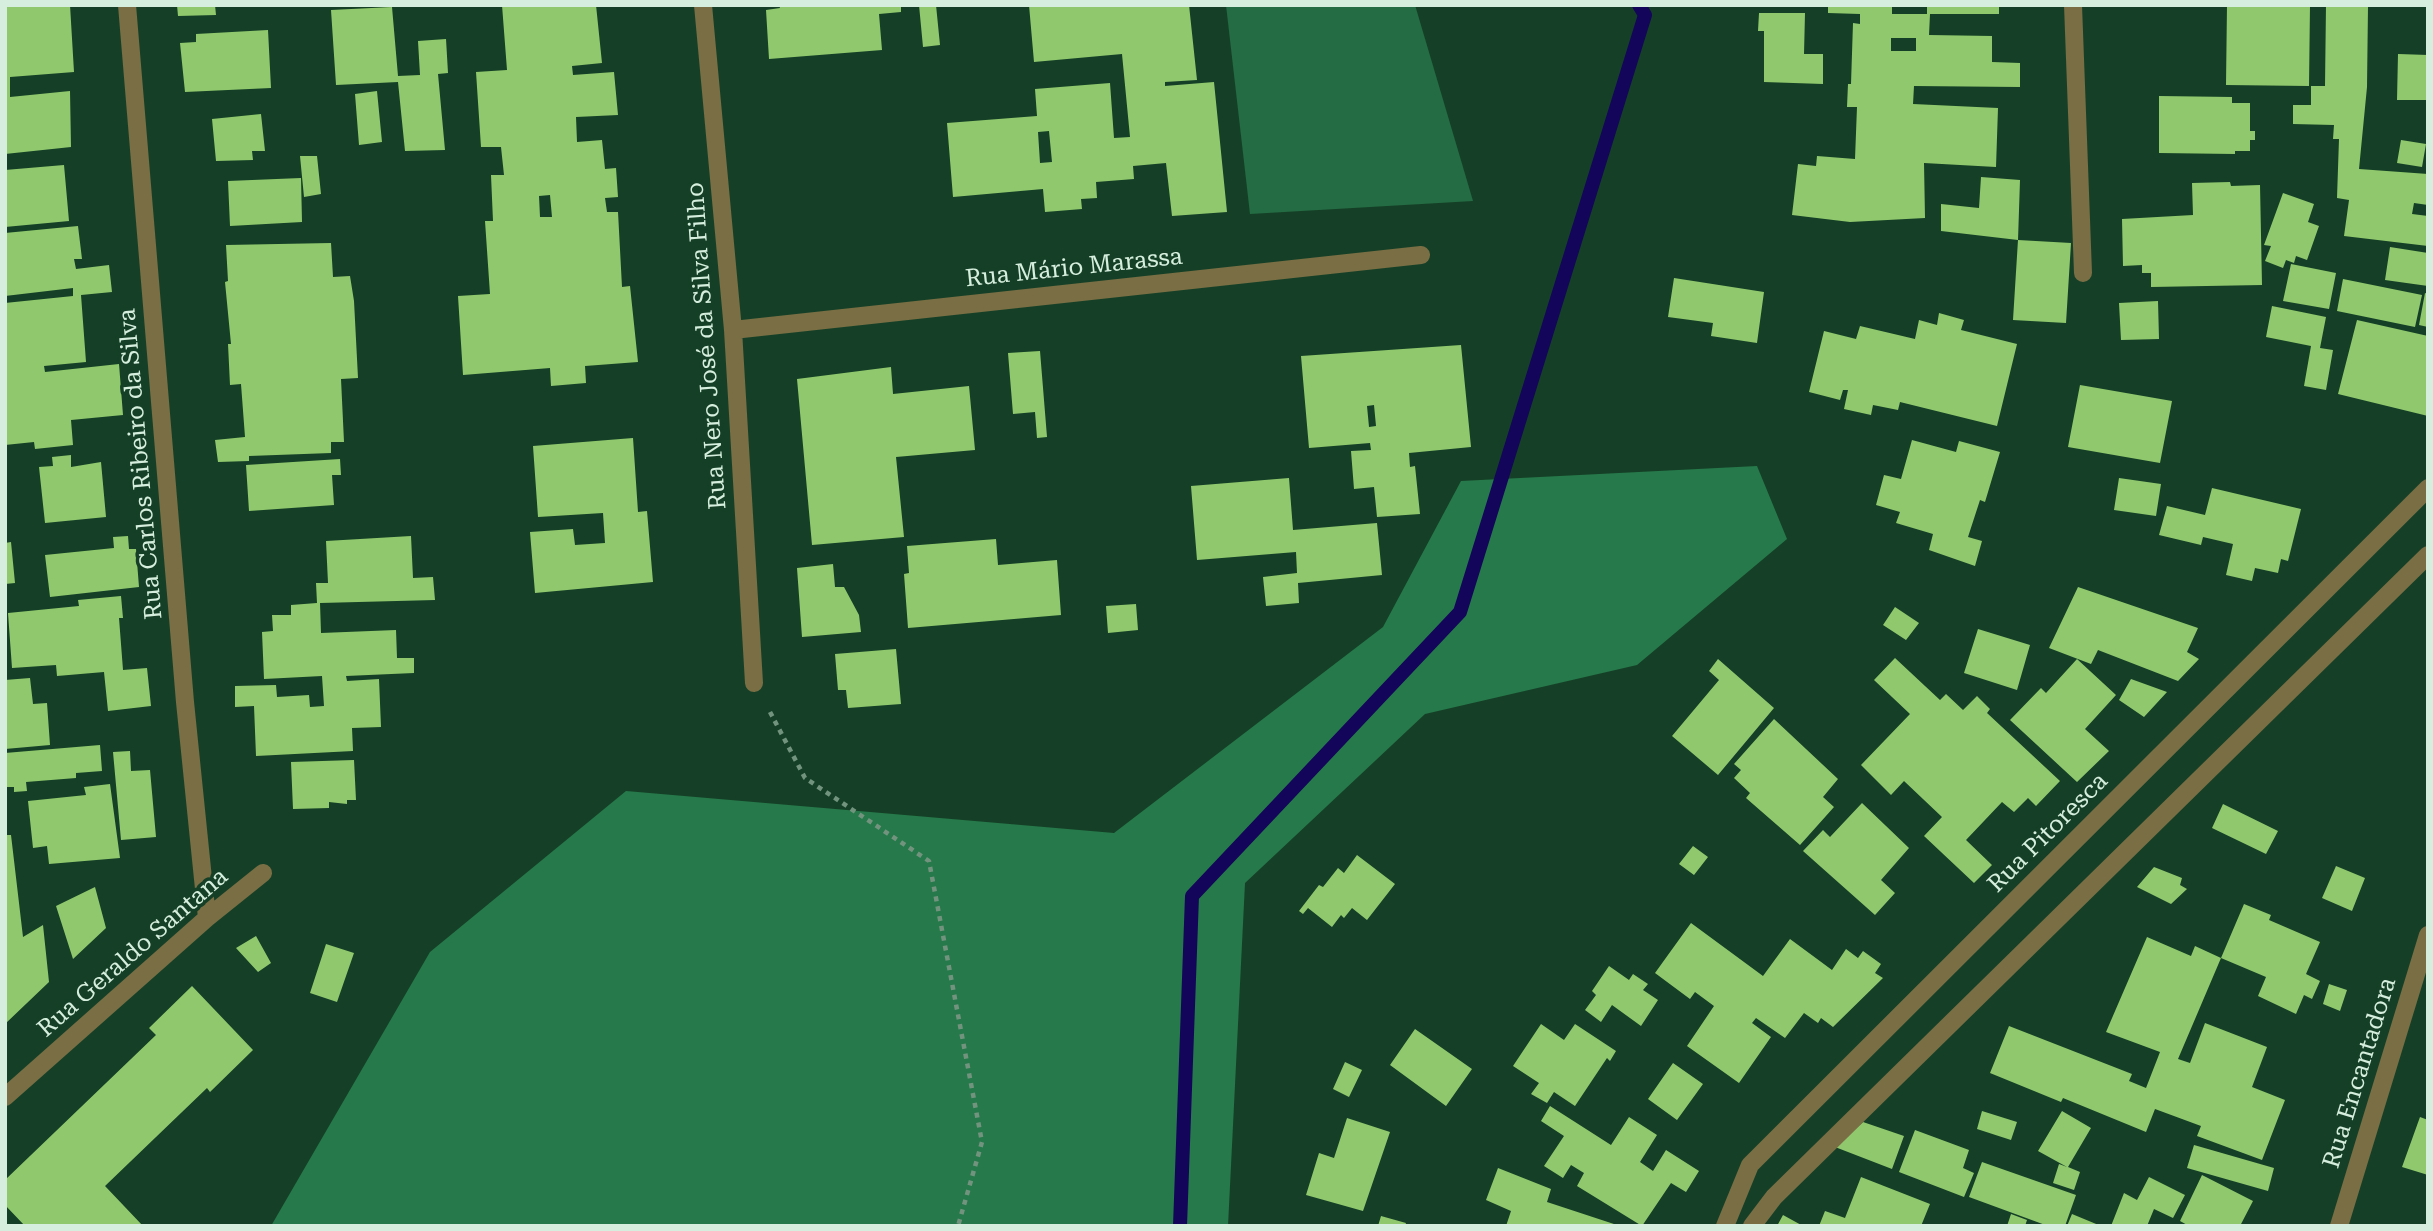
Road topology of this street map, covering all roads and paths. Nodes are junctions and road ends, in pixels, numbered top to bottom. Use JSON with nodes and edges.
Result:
{"nodes":[{"id":1,"x":127,"y":5,"type":"edge"},
{"id":2,"x":703,"y":5,"type":"edge"},
{"id":3,"x":2073,"y":5,"type":"edge"},
{"id":4,"x":1421,"y":255,"type":"dead end"},
{"id":5,"x":2083,"y":273,"type":"dead end"},
{"id":6,"x":733,"y":330,"type":"junction"},
{"id":7,"x":2428,"y":488,"type":"edge"},
{"id":8,"x":2428,"y":555,"type":"edge"},
{"id":9,"x":754,"y":683,"type":"joint"},
{"id":10,"x":263,"y":873,"type":"dead end"},
{"id":11,"x":208,"y":918,"type":"junction"},
{"id":12,"x":2428,"y":935,"type":"edge"},
{"id":13,"x":5,"y":1097,"type":"edge"},
{"id":14,"x":958,"y":1226,"type":"edge"},
{"id":15,"x":1726,"y":1226,"type":"edge"},
{"id":16,"x":1752,"y":1226,"type":"edge"},
{"id":17,"x":2339,"y":1226,"type":"edge"}],
"edges":[{"from":1,"to":11,"type":"street","name":"Rua Carlos Ribeiro da Silva"},
{"from":2,"to":6,"type":"street","name":"Rua Nero José da Silva Filho"},
{"from":3,"to":5,"type":"street"},
{"from":4,"to":6,"type":"street","name":"Rua Mário Marassa"},
{"from":6,"to":9,"type":"street","name":"Rua Nero José da Silva Filho"},
{"from":7,"to":15,"type":"street","name":"Rua Pitoresca"},
{"from":8,"to":16,"type":"street"},
{"from":9,"to":14,"type":"path"},
{"from":10,"to":11,"type":"street","name":"Rua Geraldo Santana"},
{"from":11,"to":13,"type":"street","name":"Rua Geraldo Santana"},
{"from":12,"to":17,"type":"street","name":"Rua Encantadora"}]}
